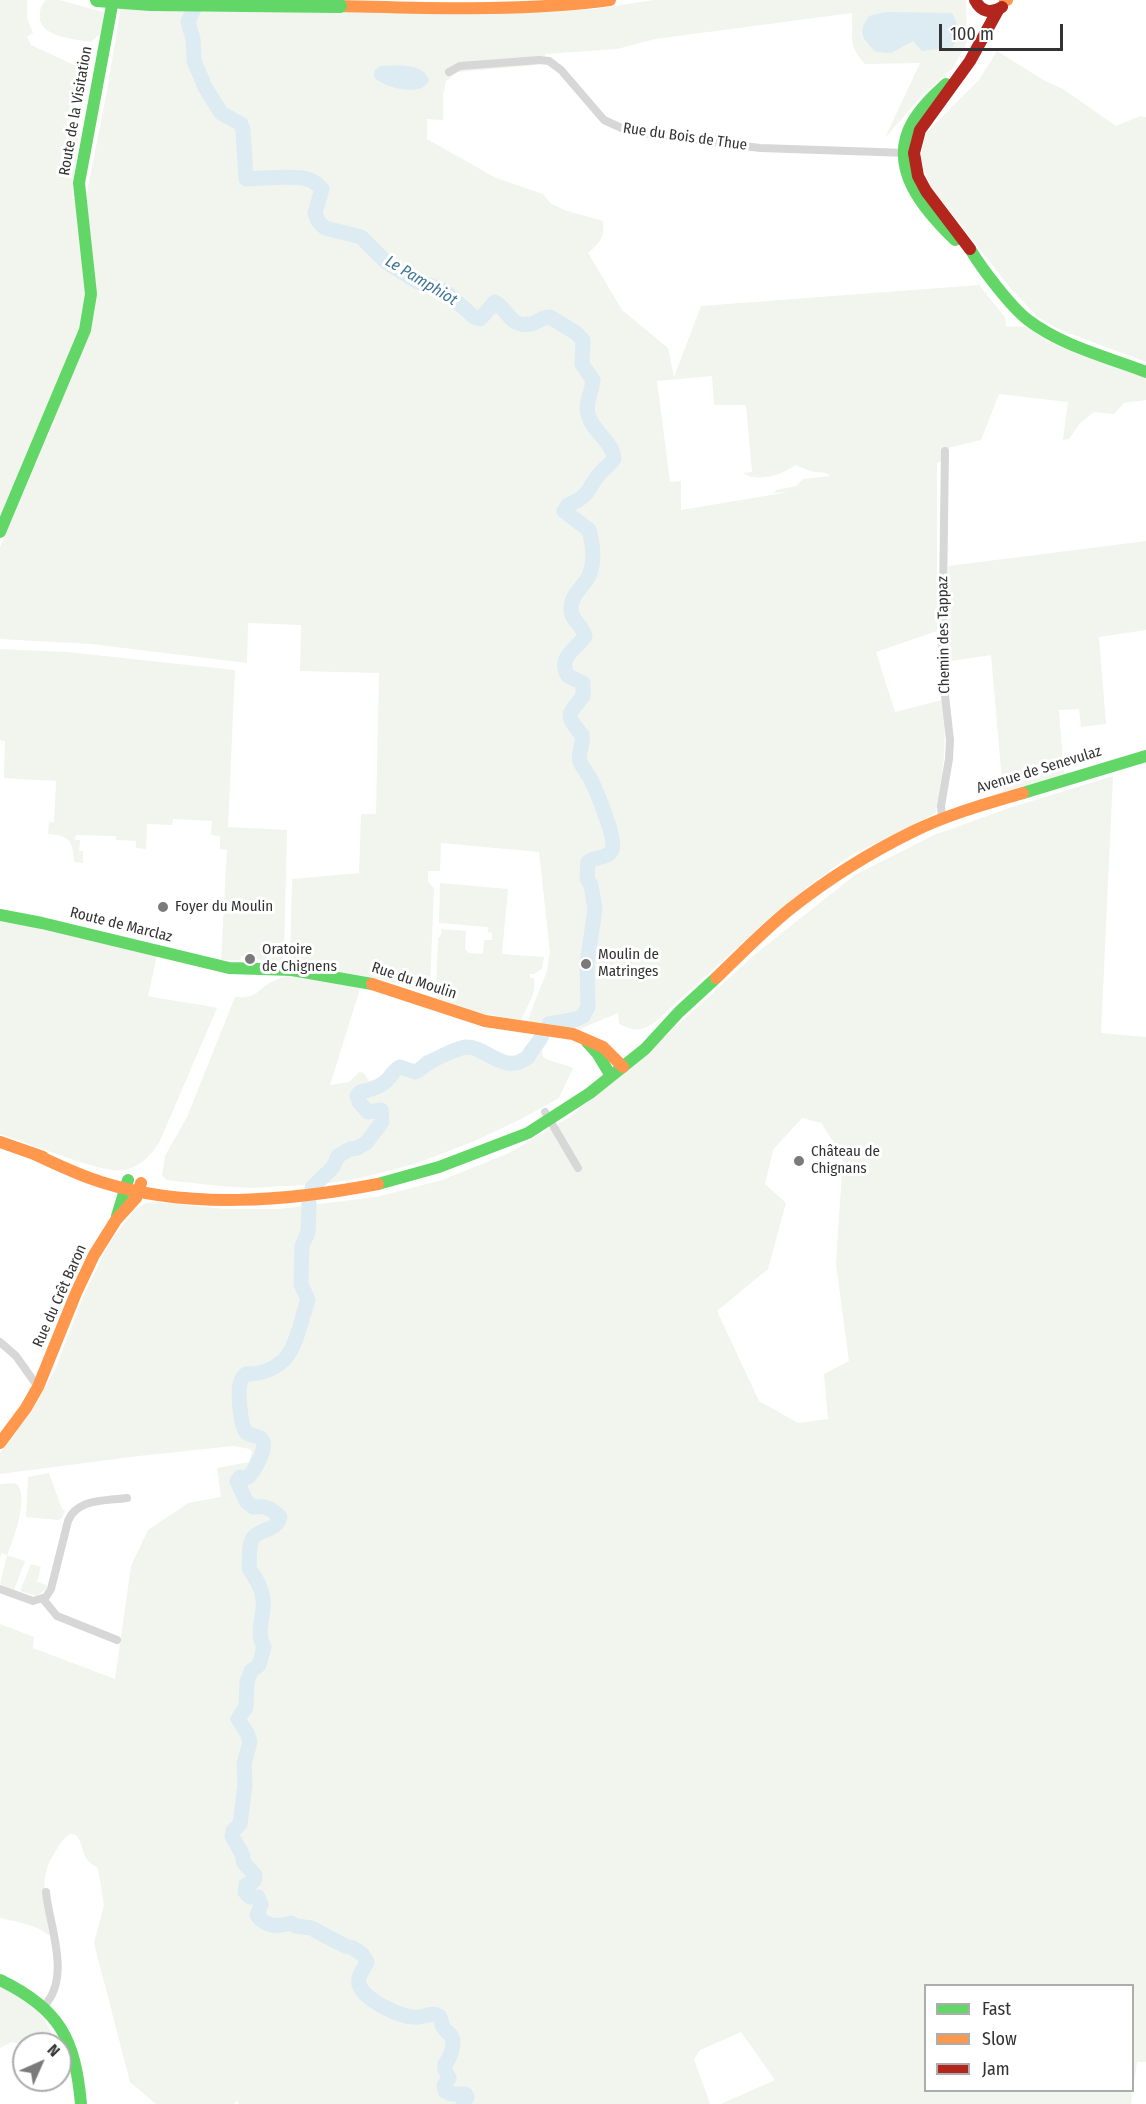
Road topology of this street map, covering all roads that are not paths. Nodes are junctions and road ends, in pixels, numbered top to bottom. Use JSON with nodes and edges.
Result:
{"nodes":[{"id":1,"x":98,"y":0,"type":"edge"},
{"id":2,"x":113,"y":0,"type":"edge"},
{"id":3,"x":610,"y":0,"type":"edge"},
{"id":4,"x":976,"y":2,"type":"edge"},
{"id":5,"x":1004,"y":3,"type":"edge"},
{"id":6,"x":984,"y":33,"type":"junction"},
{"id":7,"x":449,"y":72,"type":"dead end"},
{"id":8,"x":909,"y":153,"type":"junction"},
{"id":9,"x":1146,"y":372,"type":"edge"},
{"id":10,"x":945,"y":451,"type":"dead end"},
{"id":11,"x":0,"y":532,"type":"edge"},
{"id":12,"x":1146,"y":756,"type":"edge"},
{"id":13,"x":942,"y":819,"type":"junction"},
{"id":14,"x":0,"y":915,"type":"edge"},
{"id":15,"x":235,"y":969,"type":"joint"},
{"id":16,"x":581,"y":1038,"type":"junction"},
{"id":17,"x":620,"y":1064,"type":"junction"},
{"id":18,"x":609,"y":1073,"type":"junction"},
{"id":19,"x":548,"y":1116,"type":"junction"},
{"id":20,"x":0,"y":1142,"type":"edge"},
{"id":21,"x":578,"y":1168,"type":"dead end"},
{"id":22,"x":134,"y":1186,"type":"junction"},
{"id":23,"x":0,"y":1342,"type":"edge"},
{"id":24,"x":38,"y":1387,"type":"junction"},
{"id":25,"x":0,"y":1443,"type":"edge"},
{"id":26,"x":127,"y":1498,"type":"dead end"},
{"id":27,"x":0,"y":1588,"type":"edge"},
{"id":28,"x":43,"y":1599,"type":"junction"},
{"id":29,"x":117,"y":1640,"type":"dead end"},
{"id":30,"x":46,"y":1892,"type":"dead end"},
{"id":31,"x":0,"y":1980,"type":"edge"},
{"id":32,"x":44,"y":2006,"type":"junction"},
{"id":33,"x":81,"y":2104,"type":"edge"}],
"edges":[{"from":1,"to":3,"type":"main road","bridge":true},
{"from":2,"to":11,"type":"main road","name":"Route de la Visitation"},
{"from":4,"to":5,"type":"main road"},
{"from":4,"to":6,"type":"main road"},
{"from":5,"to":6,"type":"main road"},
{"from":6,"to":8,"type":"main road"},
{"from":7,"to":8,"type":"street","name":"Rue du Bois de Thue"},
{"from":8,"to":9,"type":"main road"},
{"from":10,"to":13,"type":"street","name":"Chemin des Tappaz"},
{"from":12,"to":13,"type":"main road","name":"Avenue de Senevulaz"},
{"from":13,"to":17,"type":"main road","name":"Avenue de Senevulaz"},
{"from":14,"to":15,"type":"main road","name":"Route de Marclaz"},
{"from":15,"to":16,"type":"main road","name":"Rue du Moulin"},
{"from":16,"to":17,"type":"main road","name":"Rue du Moulin"},
{"from":16,"to":18,"type":"main road"},
{"from":17,"to":18,"type":"main road","name":"Avenue de Senevulaz"},
{"from":18,"to":19,"type":"main road","name":"Avenue de Senevulaz"},
{"from":19,"to":21,"type":"street"},
{"from":19,"to":22,"type":"main road","name":"Avenue de Senevulaz"},
{"from":20,"to":22,"type":"main road","name":"Avenue de Senevulaz"},
{"from":22,"to":24,"type":"main road","name":"Rue du Crêt Baron"},
{"from":23,"to":24,"type":"street","name":"Rue du Crêt Baron"},
{"from":24,"to":25,"type":"main road","name":"Rue du Crêt Baron"},
{"from":26,"to":28,"type":"street"},
{"from":27,"to":28,"type":"street"},
{"from":28,"to":29,"type":"street"},
{"from":30,"to":32,"type":"street"},
{"from":31,"to":32,"type":"main road"},
{"from":32,"to":33,"type":"main road"}]}
